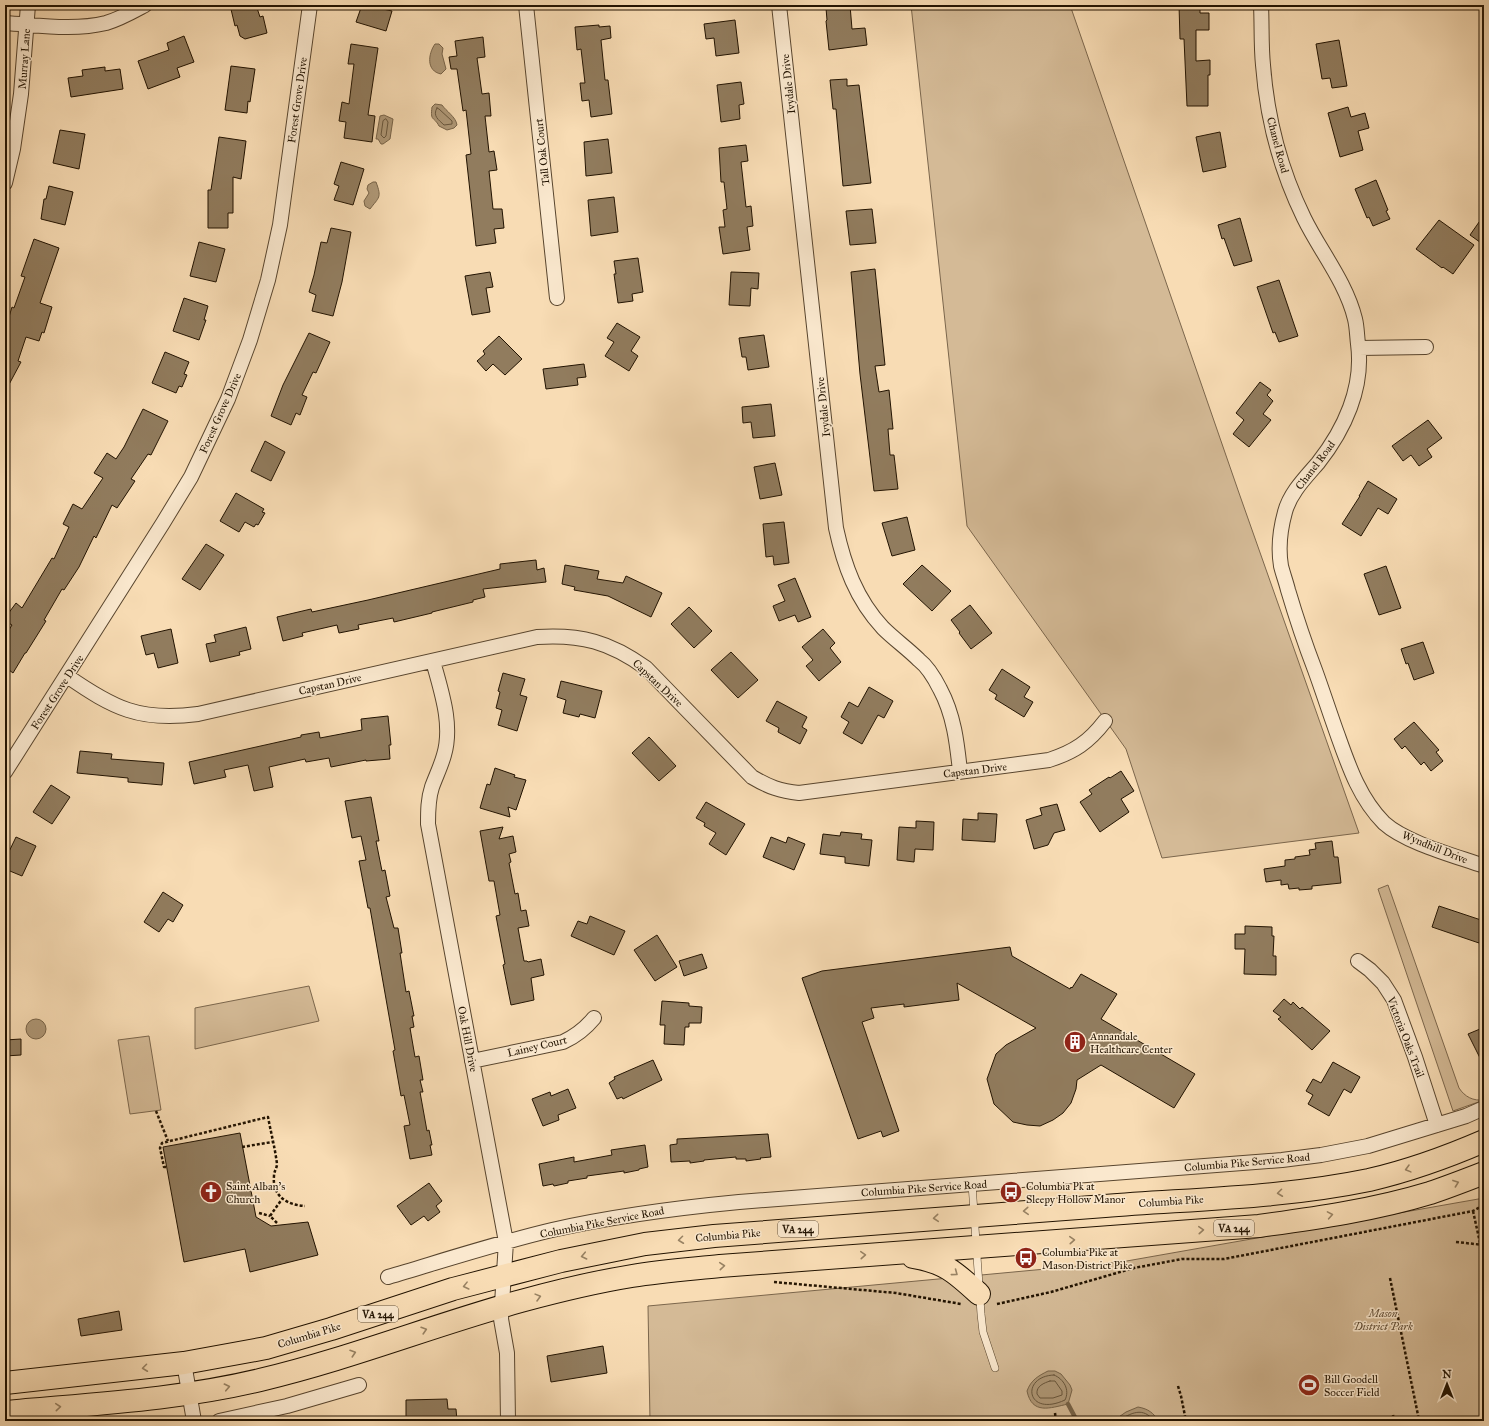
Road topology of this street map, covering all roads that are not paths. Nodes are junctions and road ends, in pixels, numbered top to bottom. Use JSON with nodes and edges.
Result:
{"nodes":[{"id":1,"x":28,"y":5,"type":"edge"},
{"id":2,"x":145,"y":5,"type":"edge"},
{"id":3,"x":310,"y":5,"type":"edge"},
{"id":4,"x":526,"y":5,"type":"edge"},
{"id":5,"x":779,"y":5,"type":"edge"},
{"id":6,"x":1261,"y":5,"type":"edge"},
{"id":7,"x":5,"y":23,"type":"edge"},
{"id":8,"x":26,"y":24,"type":"junction"},
{"id":9,"x":5,"y":184,"type":"edge"},
{"id":10,"x":557,"y":298,"type":"dead end"},
{"id":11,"x":1426,"y":347,"type":"dead end"},
{"id":12,"x":1359,"y":348,"type":"junction"},
{"id":13,"x":433,"y":661,"type":"junction"},
{"id":14,"x":67,"y":676,"type":"junction"},
{"id":15,"x":1105,"y":721,"type":"dead end"},
{"id":16,"x":960,"y":771,"type":"junction"},
{"id":17,"x":5,"y":772,"type":"edge"},
{"id":18,"x":1387,"y":825,"type":"joint"},
{"id":19,"x":1484,"y":866,"type":"edge"},
{"id":20,"x":1358,"y":961,"type":"dead end"},
{"id":21,"x":594,"y":1018,"type":"dead end"},
{"id":22,"x":472,"y":1061,"type":"junction"},
{"id":23,"x":1484,"y":1108,"type":"edge"},
{"id":24,"x":1437,"y":1125,"type":"junction"},
{"id":25,"x":1484,"y":1141,"type":"edge"},
{"id":26,"x":1484,"y":1173,"type":"edge"},
{"id":27,"x":972,"y":1184,"type":"junction"},
{"id":28,"x":975,"y":1215,"type":"junction"},
{"id":29,"x":506,"y":1242,"type":"junction"},
{"id":30,"x":977,"y":1247,"type":"junction"},
{"id":31,"x":892,"y":1253,"type":"junction"},
{"id":32,"x":388,"y":1276,"type":"dead end"},
{"id":33,"x":504,"y":1277,"type":"junction"},
{"id":34,"x":981,"y":1301,"type":"junction"},
{"id":35,"x":501,"y":1307,"type":"junction"},
{"id":36,"x":184,"y":1363,"type":"junction"},
{"id":37,"x":995,"y":1368,"type":"dead end"},
{"id":38,"x":5,"y":1383,"type":"edge"},
{"id":39,"x":358,"y":1384,"type":"dead end"},
{"id":40,"x":189,"y":1393,"type":"junction"},
{"id":41,"x":5,"y":1412,"type":"edge"},
{"id":42,"x":194,"y":1421,"type":"edge"},
{"id":43,"x":219,"y":1421,"type":"edge"},
{"id":44,"x":508,"y":1421,"type":"edge"}],
"edges":[{"from":1,"to":8,"type":"street","name":"Murray Lane"},
{"from":2,"to":8,"type":"street"},
{"from":3,"to":14,"type":"street","name":"Forest Grove Drive"},
{"from":4,"to":10,"type":"street","name":"Tall Oak Court"},
{"from":5,"to":16,"type":"street","name":"Ivydale Drive"},
{"from":6,"to":12,"type":"street","name":"Chanel Road"},
{"from":7,"to":8,"type":"street"},
{"from":8,"to":9,"type":"street","name":"Murray Lane"},
{"from":11,"to":12,"type":"street"},
{"from":12,"to":18,"type":"street","name":"Chanel Road"},
{"from":13,"to":14,"type":"street","name":"Capstan Drive"},
{"from":13,"to":16,"type":"street","name":"Capstan Drive"},
{"from":13,"to":22,"type":"street","name":"Oak Hill Drive"},
{"from":14,"to":17,"type":"street","name":"Forest Grove Drive"},
{"from":15,"to":16,"type":"street","name":"Capstan Drive"},
{"from":18,"to":19,"type":"street","name":"Wyndhill Drive"},
{"from":20,"to":24,"type":"street","name":"Victoria Oaks Trail"},
{"from":21,"to":22,"type":"street","name":"Lainey Court"},
{"from":22,"to":29,"type":"street","name":"Oak Hill Drive"},
{"from":23,"to":24,"type":"street","name":"Columbia Pike Service Road"},
{"from":24,"to":27,"type":"street","name":"Columbia Pike Service Road"},
{"from":25,"to":28,"type":"main road","name":"Columbia Pike","number":"VA 244","one_way":true},
{"from":30,"to":26,"type":"main road","number":"VA 244","one_way":true},
{"from":27,"to":28,"type":"lane"},
{"from":27,"to":29,"type":"street","name":"Columbia Pike Service Road"},
{"from":28,"to":30,"type":"lane"},
{"from":28,"to":33,"type":"main road","name":"Columbia Pike","number":"VA 244","one_way":true},
{"from":29,"to":32,"type":"street","name":"Columbia Pike Service Road"},
{"from":29,"to":33,"type":"street","name":"Oak Hill Drive"},
{"from":30,"to":31,"type":"main road","number":"VA 244"},
{"from":30,"to":34,"type":"lane"},
{"from":31,"to":34,"type":"main road","one_way":true},
{"from":35,"to":31,"type":"main road","number":"VA 244","one_way":true},
{"from":33,"to":35,"type":"street","name":"Oak Hill Drive"},
{"from":33,"to":36,"type":"main road","name":"Columbia Pike","number":"VA 244","one_way":true},
{"from":34,"to":37,"type":"lane"},
{"from":40,"to":35,"type":"main road","number":"VA 244","one_way":true},
{"from":35,"to":44,"type":"street","name":"Oak Hill Drive"},
{"from":36,"to":38,"type":"main road","name":"Columbia Pike","number":"VA 244","one_way":true},
{"from":36,"to":40,"type":"street"},
{"from":39,"to":43,"type":"street"},
{"from":41,"to":40,"type":"main road","number":"VA 244","one_way":true},
{"from":40,"to":42,"type":"street"}]}
